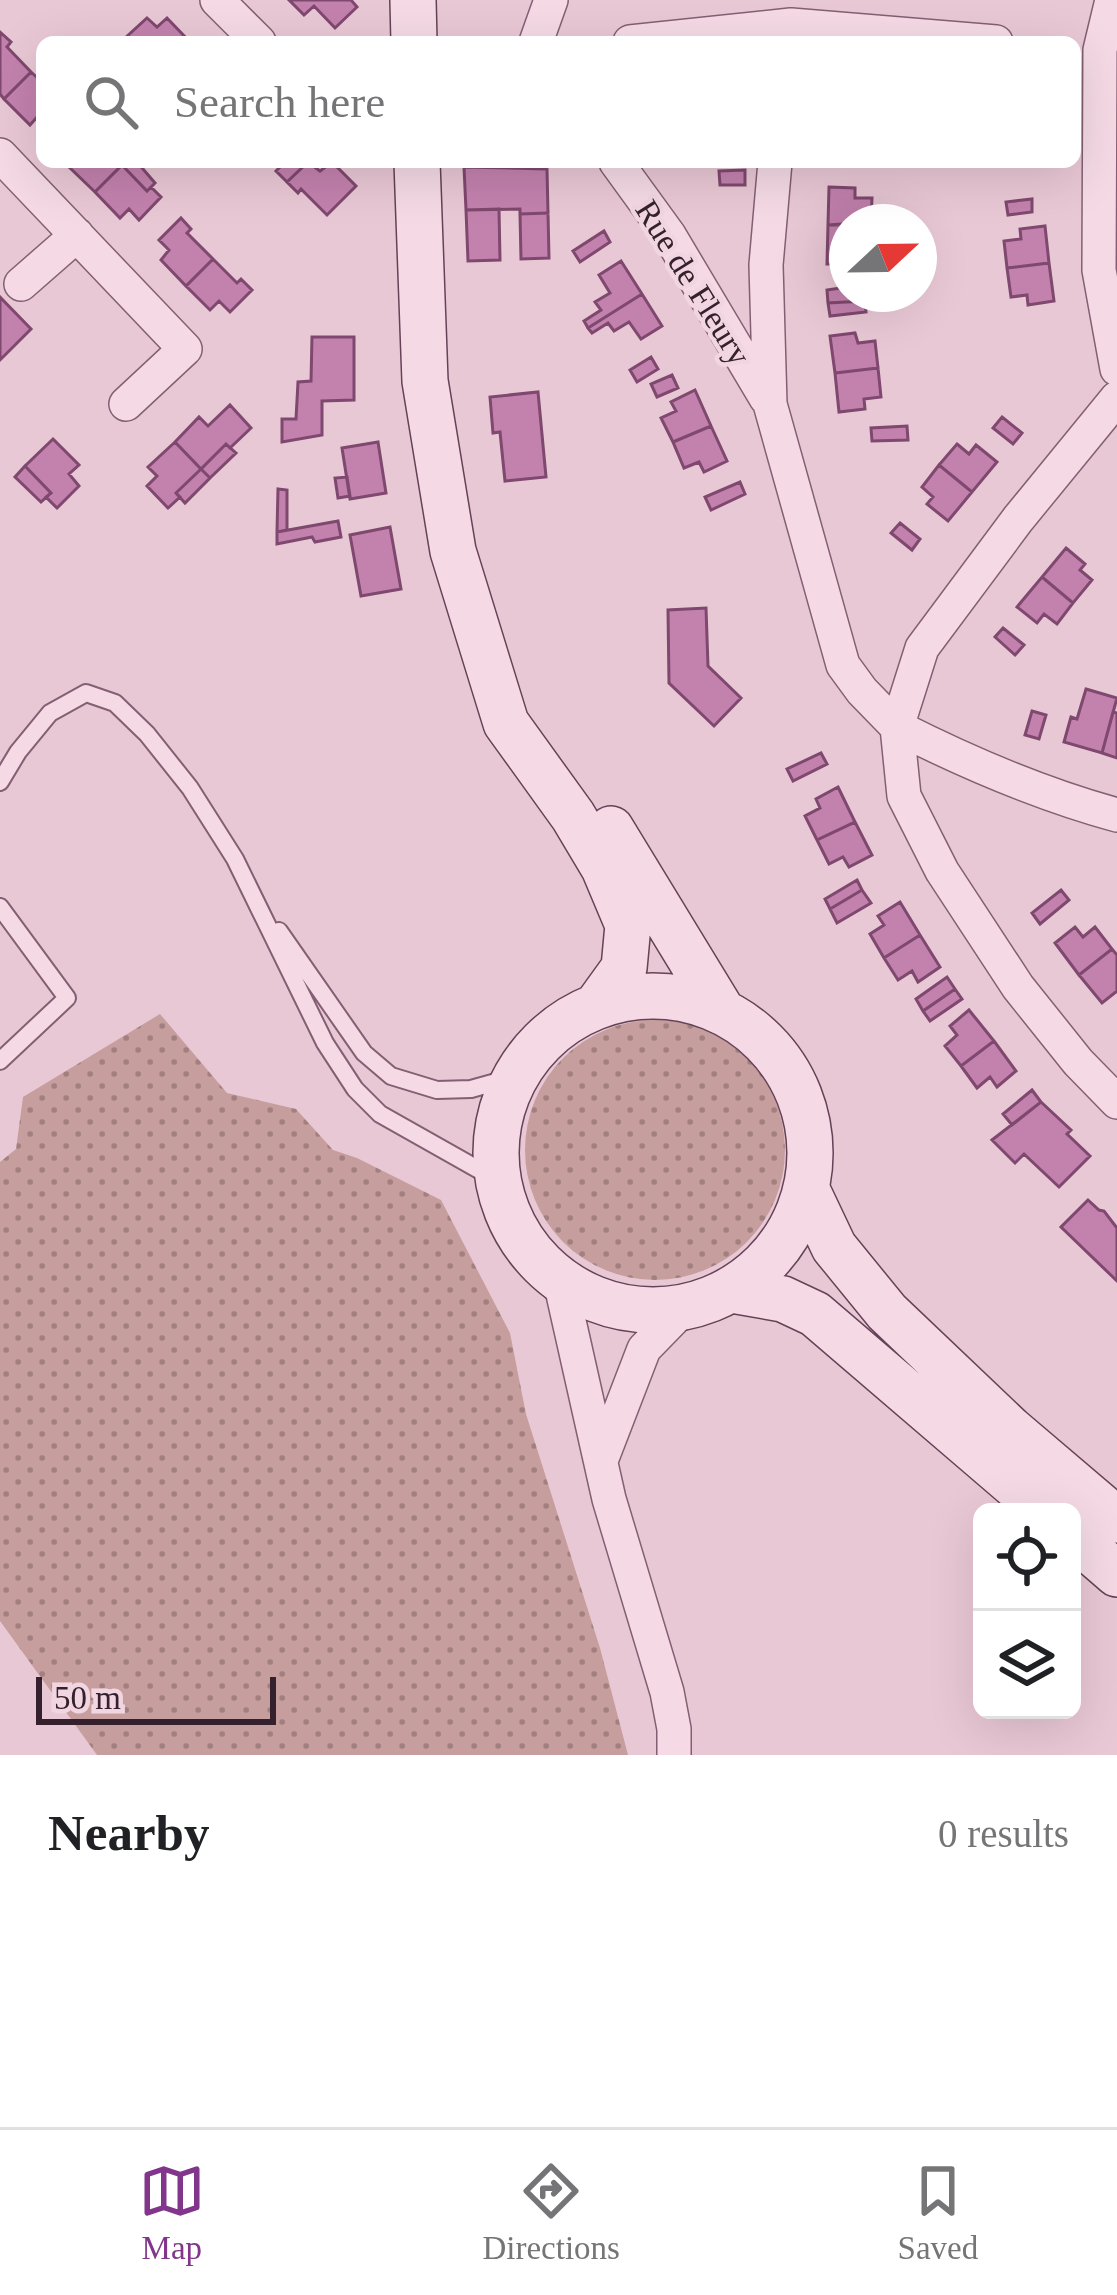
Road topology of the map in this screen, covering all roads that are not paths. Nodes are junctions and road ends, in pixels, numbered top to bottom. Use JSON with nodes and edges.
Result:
{"nodes":[{"id":1,"x":217,"y":0,"type":"edge"},
{"id":2,"x":413,"y":0,"type":"edge"},
{"id":3,"x":551,"y":0,"type":"edge"},
{"id":4,"x":1112,"y":0,"type":"edge"},
{"id":5,"x":792,"y":22,"type":"edge"},
{"id":6,"x":253,"y":36,"type":"edge"},
{"id":7,"x":414,"y":36,"type":"edge"},
{"id":8,"x":538,"y":36,"type":"edge"},
{"id":9,"x":679,"y":36,"type":"edge"},
{"id":10,"x":935,"y":36,"type":"edge"},
{"id":11,"x":1097,"y":51,"type":"edge"},
{"id":12,"x":0,"y":155,"type":"edge"},
{"id":13,"x":417,"y":168,"type":"edge"},
{"id":14,"x":620,"y":168,"type":"edge"},
{"id":15,"x":774,"y":168,"type":"edge"},
{"id":16,"x":77,"y":235,"type":"junction"},
{"id":17,"x":21,"y":284,"type":"dead end"},
{"id":18,"x":1117,"y":369,"type":"edge"},
{"id":19,"x":1117,"y":398,"type":"edge"},
{"id":20,"x":126,"y":404,"type":"dead end"},
{"id":21,"x":770,"y":404,"type":"junction"},
{"id":22,"x":486,"y":658,"type":"junction"},
{"id":23,"x":897,"y":727,"type":"junction"},
{"id":24,"x":0,"y":782,"type":"edge"},
{"id":25,"x":1117,"y":815,"type":"edge"},
{"id":26,"x":251,"y":890,"type":"junction"},
{"id":27,"x":0,"y":907,"type":"edge"},
{"id":28,"x":598,"y":1004,"type":"junction"},
{"id":29,"x":722,"y":1010,"type":"junction"},
{"id":30,"x":0,"y":1061,"type":"edge"},
{"id":31,"x":514,"y":1076,"type":"junction"},
{"id":32,"x":1117,"y":1102,"type":"edge"},
{"id":33,"x":497,"y":1180,"type":"junction"},
{"id":34,"x":807,"y":1190,"type":"junction"},
{"id":35,"x":560,"y":1281,"type":"junction"},
{"id":36,"x":732,"y":1290,"type":"junction"},
{"id":37,"x":684,"y":1308,"type":"junction"},
{"id":38,"x":602,"y":1458,"type":"junction"},
{"id":39,"x":1035,"y":1503,"type":"edge"},
{"id":40,"x":1117,"y":1520,"type":"edge"},
{"id":41,"x":1081,"y":1543,"type":"edge"},
{"id":42,"x":1117,"y":1574,"type":"edge"},
{"id":43,"x":674,"y":1755,"type":"edge"}],
"edges":[{"from":1,"to":6,"type":"street"},
{"from":2,"to":7,"type":"main road"},
{"from":3,"to":8,"type":"street"},
{"from":4,"to":11,"type":"street"},
{"from":5,"to":9,"type":"street"},
{"from":5,"to":10,"type":"street"},
{"from":11,"to":18,"type":"street"},
{"from":12,"to":16,"type":"street"},
{"from":13,"to":22,"type":"main road"},
{"from":14,"to":21,"type":"street","name":"Rue de Fleury"},
{"from":15,"to":21,"type":"street"},
{"from":16,"to":17,"type":"street"},
{"from":16,"to":20,"type":"street"},
{"from":19,"to":23,"type":"street"},
{"from":21,"to":23,"type":"street"},
{"from":22,"to":28,"type":"main road"},
{"from":22,"to":29,"type":"main road"},
{"from":23,"to":25,"type":"street"},
{"from":23,"to":32,"type":"street"},
{"from":24,"to":26,"type":"lane"},
{"from":26,"to":31,"type":"lane"},
{"from":26,"to":33,"type":"lane"},
{"from":27,"to":30,"type":"lane"},
{"from":28,"to":29,"type":"main road"},
{"from":28,"to":31,"type":"main road"},
{"from":29,"to":34,"type":"main road"},
{"from":31,"to":33,"type":"main road"},
{"from":33,"to":35,"type":"main road"},
{"from":34,"to":36,"type":"main road"},
{"from":34,"to":40,"type":"main road"},
{"from":35,"to":37,"type":"main road"},
{"from":35,"to":38,"type":"street"},
{"from":36,"to":37,"type":"main road"},
{"from":36,"to":39,"type":"main road"},
{"from":37,"to":38,"type":"street"},
{"from":38,"to":43,"type":"street"},
{"from":41,"to":42,"type":"main road"}]}
